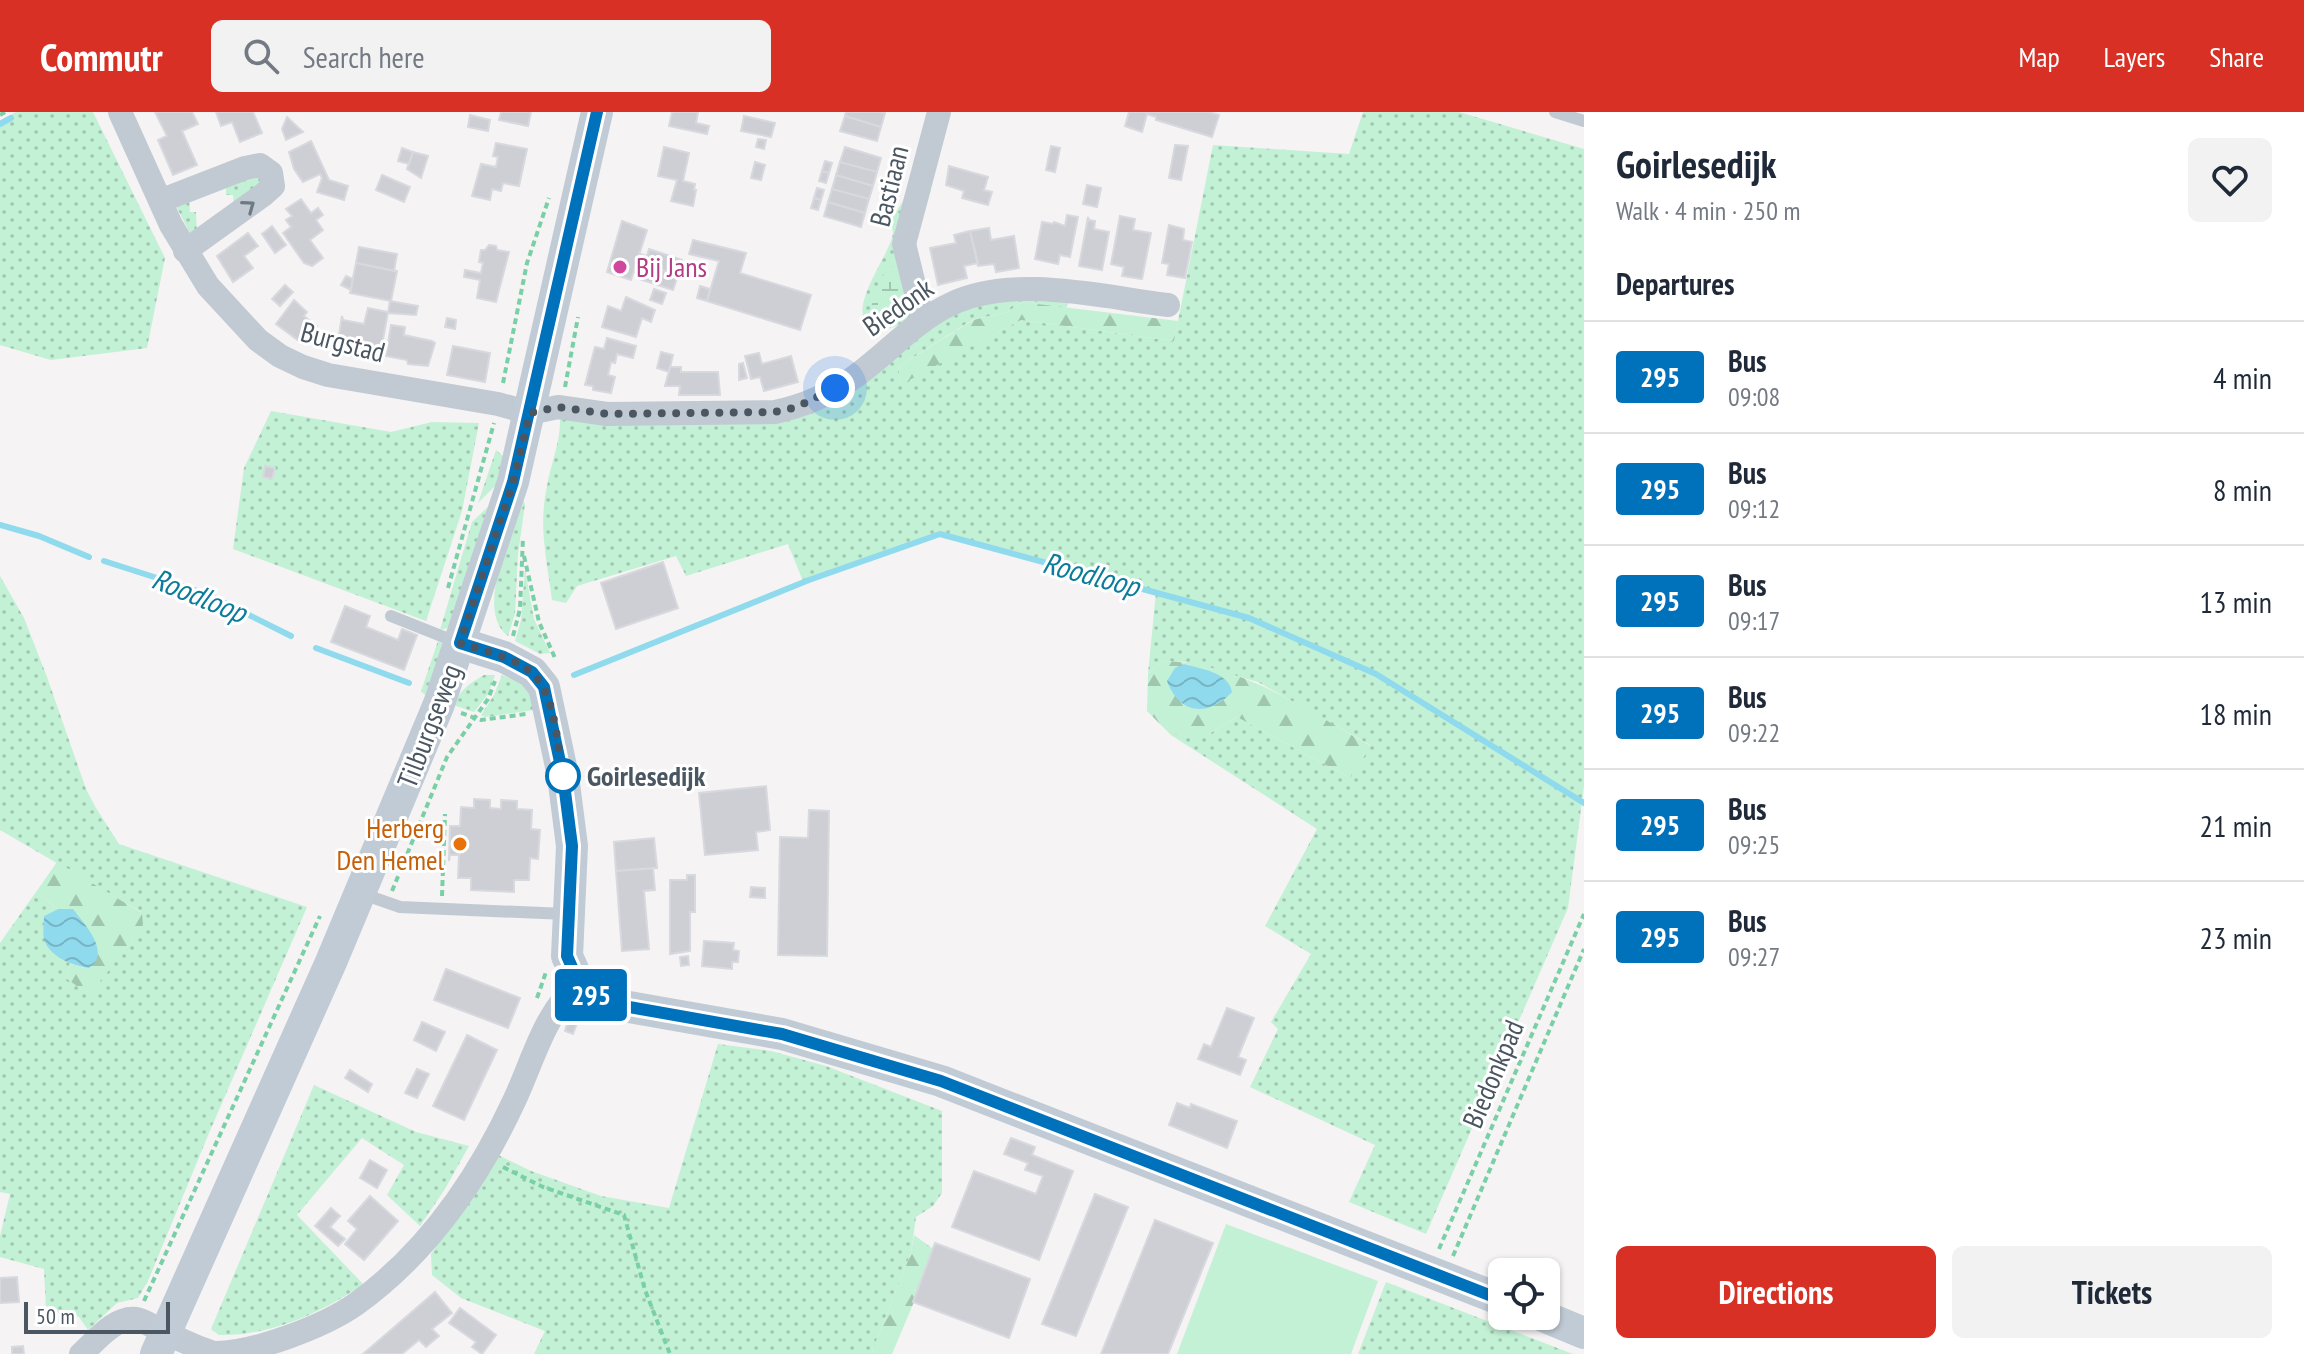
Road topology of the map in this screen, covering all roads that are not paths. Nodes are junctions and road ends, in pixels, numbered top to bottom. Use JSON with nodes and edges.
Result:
{"nodes":[{"id":1,"x":120,"y":112,"type":"edge"},
{"id":2,"x":597,"y":112,"type":"edge"},
{"id":3,"x":939,"y":112,"type":"edge"},
{"id":4,"x":1555,"y":112,"type":"edge"},
{"id":5,"x":1584,"y":121,"type":"edge"},
{"id":6,"x":160,"y":201,"type":"junction"},
{"id":7,"x":185,"y":251,"type":"junction"},
{"id":8,"x":1168,"y":305,"type":"dead end"},
{"id":9,"x":923,"y":321,"type":"junction"},
{"id":10,"x":530,"y":413,"type":"junction"},
{"id":11,"x":391,"y":616,"type":"dead end"},
{"id":12,"x":460,"y":643,"type":"junction"},
{"id":13,"x":360,"y":893,"type":"junction"},
{"id":14,"x":569,"y":914,"type":"junction"},
{"id":15,"x":579,"y":983,"type":"junction"},
{"id":16,"x":1488,"y":1292,"type":"edge"},
{"id":17,"x":1560,"y":1323,"type":"edge"},
{"id":18,"x":1584,"y":1333,"type":"edge"},
{"id":19,"x":160,"y":1343,"type":"edge"},
{"id":20,"x":81,"y":1354,"type":"edge"}],
"edges":[{"from":1,"to":6,"type":"street","name":"Burgstad"},
{"from":2,"to":10,"type":"street","name":"Tilburgseweg"},
{"from":3,"to":9,"type":"street","name":"Bastiaan"},
{"from":4,"to":5,"type":"lane"},
{"from":6,"to":7,"type":"street","name":"Burgstad"},
{"from":7,"to":6,"type":"street","one_way":true},
{"from":7,"to":10,"type":"street","name":"Burgstad"},
{"from":8,"to":9,"type":"street","name":"Biedonk"},
{"from":9,"to":10,"type":"street","name":"Biedonk"},
{"from":10,"to":12,"type":"street","name":"Tilburgseweg"},
{"from":11,"to":12,"type":"lane"},
{"from":12,"to":13,"type":"street","name":"Tilburgseweg"},
{"from":12,"to":14,"type":"street"},
{"from":13,"to":14,"type":"lane"},
{"from":13,"to":19,"type":"street","name":"Tilburgseweg"},
{"from":14,"to":15,"type":"street"},
{"from":15,"to":16,"type":"street"},
{"from":15,"to":19,"type":"street"},
{"from":17,"to":18,"type":"street"},
{"from":19,"to":20,"type":"street"}]}
